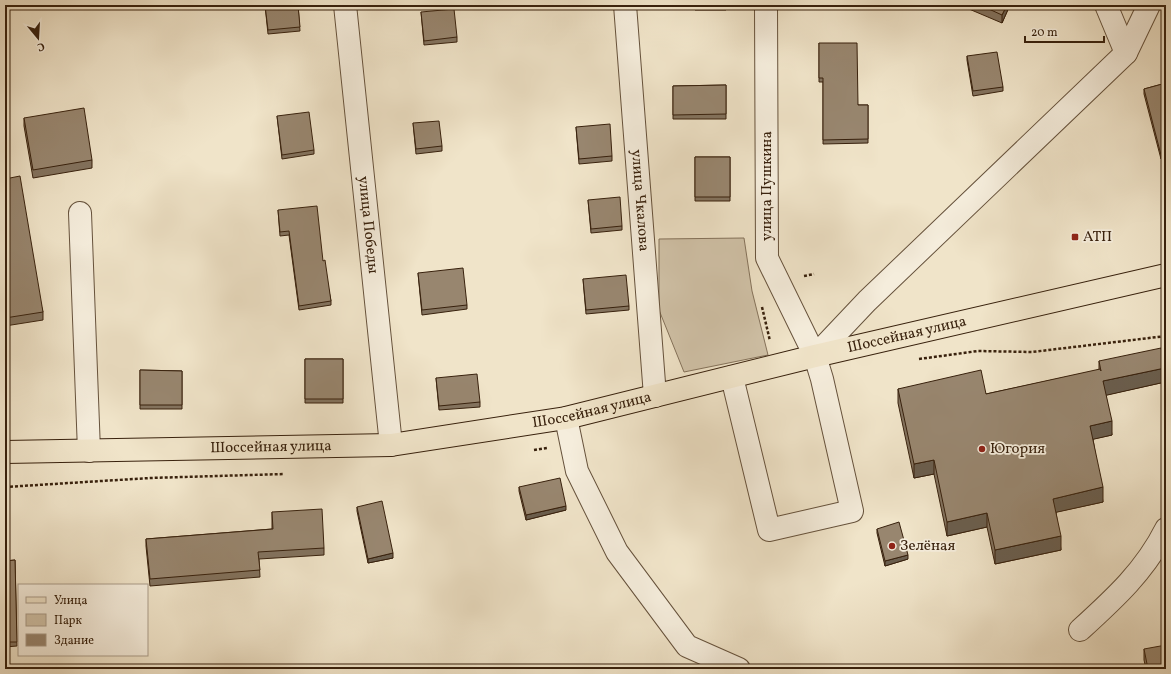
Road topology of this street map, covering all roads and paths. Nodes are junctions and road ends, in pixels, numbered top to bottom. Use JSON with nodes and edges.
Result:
{"nodes":[{"id":1,"x":345,"y":5,"type":"edge"},
{"id":2,"x":625,"y":5,"type":"edge"},
{"id":3,"x":766,"y":5,"type":"edge"},
{"id":4,"x":1106,"y":5,"type":"edge"},
{"id":5,"x":1150,"y":5,"type":"edge"},
{"id":6,"x":1126,"y":53,"type":"junction"},
{"id":7,"x":80,"y":213,"type":"dead end"},
{"id":8,"x":814,"y":274,"type":"dead end"},
{"id":9,"x":1166,"y":276,"type":"edge"},
{"id":10,"x":778,"y":282,"type":"junction"},
{"id":11,"x":760,"y":301,"type":"dead end"},
{"id":12,"x":771,"y":344,"type":"dead end"},
{"id":13,"x":815,"y":356,"type":"junction"},
{"id":14,"x":732,"y":377,"type":"junction"},
{"id":15,"x":655,"y":396,"type":"junction"},
{"id":16,"x":566,"y":418,"type":"junction"},
{"id":17,"x":391,"y":445,"type":"junction"},
{"id":18,"x":89,"y":450,"type":"junction"},
{"id":19,"x":5,"y":452,"type":"edge"},
{"id":20,"x":1166,"y":529,"type":"edge"},
{"id":21,"x":1080,"y":630,"type":"dead end"},
{"id":22,"x":739,"y":669,"type":"edge"}],
"edges":[{"from":1,"to":17,"type":"street","name":"улица Победы"},
{"from":2,"to":15,"type":"street","name":"улица Чкалова"},
{"from":3,"to":10,"type":"street","name":"улица Пушкина"},
{"from":4,"to":6,"type":"street"},
{"from":5,"to":6,"type":"street"},
{"from":6,"to":13,"type":"street"},
{"from":7,"to":18,"type":"street"},
{"from":8,"to":10,"type":"path"},
{"from":9,"to":13,"type":"main road","name":"Шоссейная улица"},
{"from":10,"to":13,"type":"street","name":"улица Пушкина"},
{"from":11,"to":12,"type":"path"},
{"from":13,"to":14,"type":"main road","name":"Шоссейная улица"},
{"from":13,"to":14,"type":"street","name":"улица Пушкина"},
{"from":14,"to":15,"type":"main road","name":"Шоссейная улица"},
{"from":15,"to":16,"type":"main road","name":"Шоссейная улица"},
{"from":16,"to":17,"type":"main road","name":"Шоссейная улица"},
{"from":16,"to":22,"type":"street"},
{"from":17,"to":18,"type":"main road","name":"Шоссейная улица"},
{"from":18,"to":19,"type":"main road","name":"Шоссейная улица"},
{"from":20,"to":21,"type":"street"}]}
